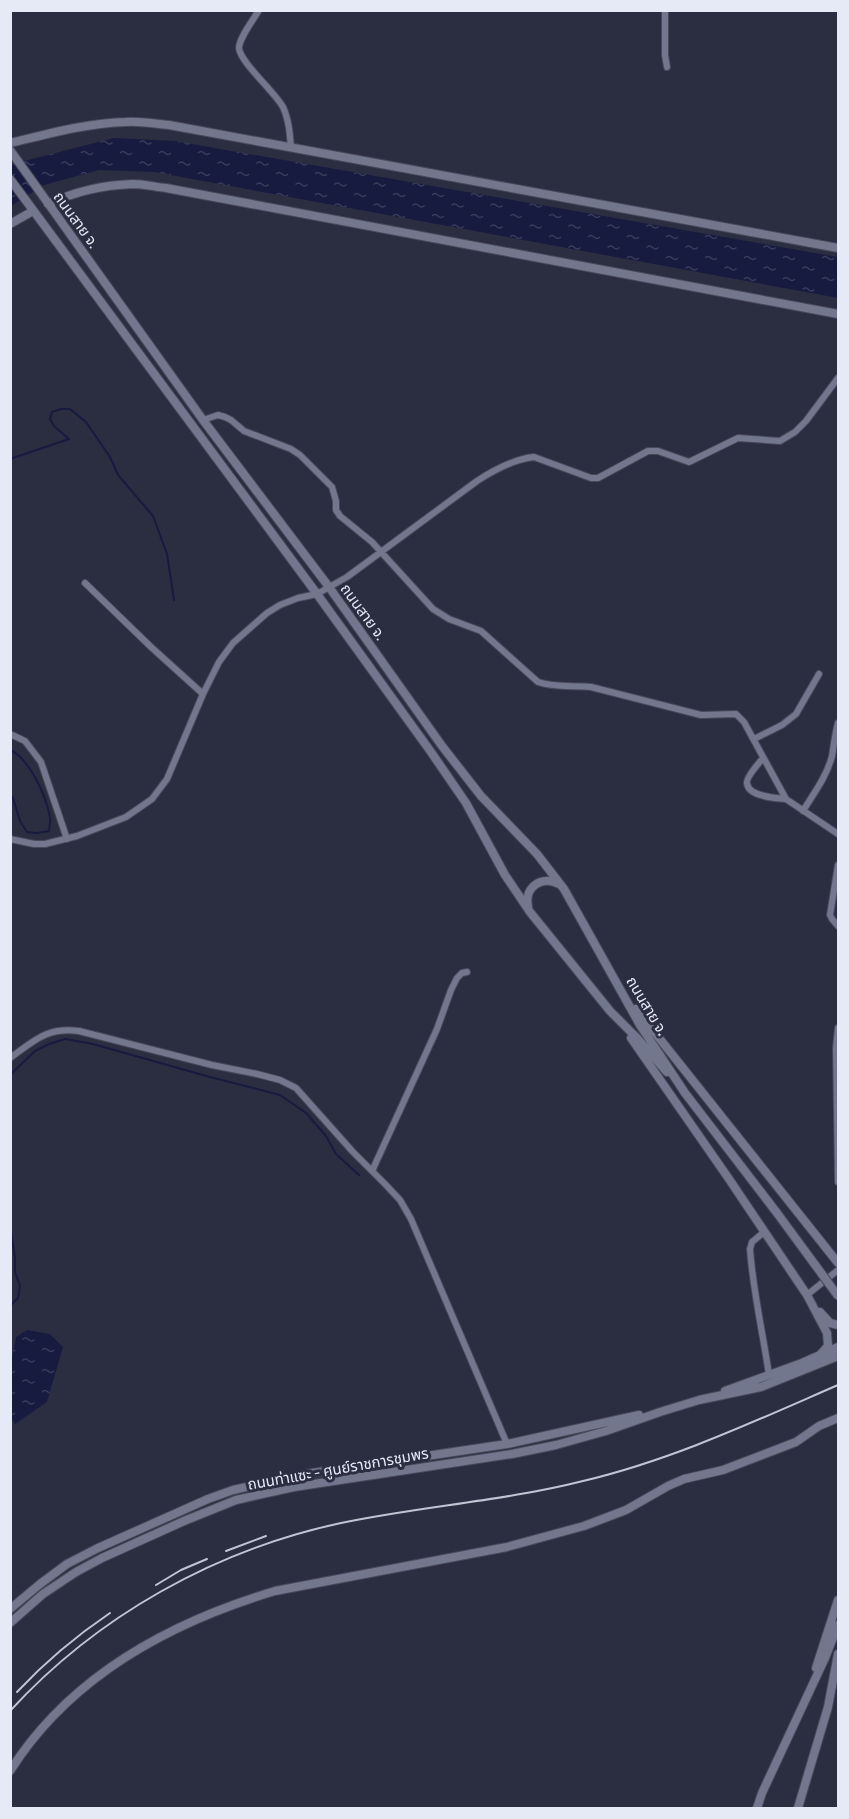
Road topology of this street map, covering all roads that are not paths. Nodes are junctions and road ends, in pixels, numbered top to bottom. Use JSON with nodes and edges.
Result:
{"nodes":[{"id":1,"x":259,"y":10,"type":"edge"},
{"id":2,"x":665,"y":10,"type":"edge"},
{"id":3,"x":667,"y":68,"type":"dead end"},
{"id":4,"x":10,"y":143,"type":"edge"},
{"id":5,"x":291,"y":148,"type":"junction"},
{"id":6,"x":11,"y":150,"type":"edge"},
{"id":7,"x":10,"y":179,"type":"edge"},
{"id":8,"x":46,"y":201,"type":"junction"},
{"id":9,"x":31,"y":207,"type":"junction"},
{"id":10,"x":10,"y":224,"type":"edge"},
{"id":11,"x":838,"y":248,"type":"edge"},
{"id":12,"x":838,"y":314,"type":"edge"},
{"id":13,"x":838,"y":378,"type":"edge"},
{"id":14,"x":203,"y":420,"type":"junction"},
{"id":15,"x":380,"y":551,"type":"junction"},
{"id":16,"x":85,"y":583,"type":"dead end"},
{"id":17,"x":328,"y":587,"type":"junction"},
{"id":18,"x":317,"y":594,"type":"junction"},
{"id":19,"x":819,"y":674,"type":"dead end"},
{"id":20,"x":202,"y":694,"type":"junction"},
{"id":21,"x":838,"y":723,"type":"edge"},
{"id":22,"x":10,"y":734,"type":"edge"},
{"id":23,"x":754,"y":739,"type":"junction"},
{"id":24,"x":763,"y":758,"type":"junction"},
{"id":25,"x":786,"y":799,"type":"junction"},
{"id":26,"x":803,"y":811,"type":"junction"},
{"id":27,"x":838,"y":834,"type":"edge"},
{"id":28,"x":10,"y":839,"type":"edge"},
{"id":29,"x":67,"y":839,"type":"junction"},
{"id":30,"x":838,"y":865,"type":"edge"},
{"id":31,"x":564,"y":889,"type":"junction"},
{"id":32,"x":530,"y":912,"type":"junction"},
{"id":33,"x":838,"y":926,"type":"edge"},
{"id":34,"x":467,"y":972,"type":"dead end"},
{"id":35,"x":626,"y":997,"type":"junction"},
{"id":36,"x":610,"y":1011,"type":"junction"},
{"id":37,"x":838,"y":1028,"type":"edge"},
{"id":38,"x":10,"y":1058,"type":"edge"},
{"id":39,"x":838,"y":1065,"type":"edge"},
{"id":40,"x":838,"y":1089,"type":"edge"},
{"id":41,"x":685,"y":1093,"type":"junction"},
{"id":42,"x":838,"y":1114,"type":"edge"},
{"id":43,"x":838,"y":1139,"type":"edge"},
{"id":44,"x":838,"y":1165,"type":"edge"},
{"id":45,"x":372,"y":1171,"type":"junction"},
{"id":46,"x":838,"y":1182,"type":"edge"},
{"id":47,"x":764,"y":1232,"type":"junction"},
{"id":48,"x":838,"y":1263,"type":"edge"},
{"id":49,"x":838,"y":1270,"type":"edge"},
{"id":50,"x":807,"y":1295,"type":"junction"},
{"id":51,"x":838,"y":1296,"type":"edge"},
{"id":52,"x":834,"y":1324,"type":"edge"},
{"id":53,"x":838,"y":1330,"type":"edge"},
{"id":54,"x":838,"y":1347,"type":"edge"},
{"id":55,"x":820,"y":1355,"type":"junction"},
{"id":56,"x":838,"y":1356,"type":"edge"},
{"id":57,"x":769,"y":1375,"type":"junction"},
{"id":58,"x":711,"y":1397,"type":"junction"},
{"id":59,"x":660,"y":1412,"type":"junction"},
{"id":60,"x":838,"y":1418,"type":"edge"},
{"id":61,"x":507,"y":1444,"type":"junction"},
{"id":62,"x":512,"y":1454,"type":"junction"},
{"id":63,"x":838,"y":1600,"type":"edge"},
{"id":64,"x":10,"y":1610,"type":"edge"},
{"id":65,"x":10,"y":1623,"type":"edge"},
{"id":66,"x":838,"y":1625,"type":"edge"},
{"id":67,"x":838,"y":1654,"type":"edge"},
{"id":68,"x":838,"y":1674,"type":"edge"},
{"id":69,"x":805,"y":1700,"type":"junction"},
{"id":70,"x":828,"y":1707,"type":"junction"},
{"id":71,"x":10,"y":1771,"type":"edge"},
{"id":72,"x":762,"y":1794,"type":"junction"},
{"id":73,"x":757,"y":1809,"type":"edge"},
{"id":74,"x":763,"y":1809,"type":"edge"},
{"id":75,"x":798,"y":1809,"type":"edge"}],
"edges":[{"from":1,"to":5,"type":"street"},
{"from":2,"to":3,"type":"street"},
{"from":4,"to":5,"type":"street"},
{"from":5,"to":11,"type":"street"},
{"from":6,"to":8,"type":"main road","name":"ถนนสาย จ."},
{"from":7,"to":9,"type":"main road","name":"ถนนสาย จ."},
{"from":8,"to":12,"type":"street"},
{"from":8,"to":14,"type":"main road","name":"ถนนสาย จ."},
{"from":9,"to":10,"type":"street"},
{"from":9,"to":18,"type":"main road","name":"ถนนสาย จ."},
{"from":13,"to":15,"type":"street"},
{"from":14,"to":15,"type":"street"},
{"from":14,"to":17,"type":"main road","name":"ถนนสาย จ."},
{"from":15,"to":17,"type":"street"},
{"from":15,"to":23,"type":"street"},
{"from":16,"to":20,"type":"street"},
{"from":17,"to":18,"type":"street"},
{"from":17,"to":31,"type":"main road","name":"ถนนสาย จ."},
{"from":18,"to":20,"type":"street"},
{"from":18,"to":32,"type":"main road","name":"ถนนสาย จ."},
{"from":19,"to":23,"type":"street"},
{"from":20,"to":29,"type":"street"},
{"from":21,"to":26,"type":"street"},
{"from":22,"to":29,"type":"street"},
{"from":23,"to":24,"type":"street"},
{"from":24,"to":25,"type":"street"},
{"from":24,"to":25,"type":"street"},
{"from":25,"to":26,"type":"street"},
{"from":26,"to":27,"type":"street"},
{"from":28,"to":29,"type":"street"},
{"from":30,"to":33,"type":"street"},
{"from":31,"to":32,"type":"main road"},
{"from":31,"to":35,"type":"main road","name":"ถนนสาย จ."},
{"from":32,"to":36,"type":"main road","name":"ถนนสาย จ."},
{"from":34,"to":45,"type":"street"},
{"from":35,"to":41,"type":"main road","name":"ถนนสาย จ."},
{"from":35,"to":48,"type":"main road"},
{"from":36,"to":41,"type":"main road","name":"ถนนสาย จ."},
{"from":36,"to":47,"type":"main road"},
{"from":37,"to":39,"type":"street"},
{"from":38,"to":45,"type":"street"},
{"from":39,"to":40,"type":"street"},
{"from":40,"to":42,"type":"street"},
{"from":41,"to":51,"type":"main road","name":"ถนนสาย จ.","bridge":true},
{"from":42,"to":43,"type":"street"},
{"from":43,"to":44,"type":"street"},
{"from":44,"to":46,"type":"street"},
{"from":45,"to":61,"type":"street"},
{"from":47,"to":50,"type":"main road"},
{"from":47,"to":57,"type":"street"},
{"from":49,"to":50,"type":"street"},
{"from":50,"to":52,"type":"main road"},
{"from":50,"to":55,"type":"main road"},
{"from":52,"to":53,"type":"main road"},
{"from":54,"to":55,"type":"main road"},
{"from":55,"to":57,"type":"main road"},
{"from":56,"to":58,"type":"main road"},
{"from":57,"to":58,"type":"main road"},
{"from":58,"to":59,"type":"main road","name":"ถนนท่าแซะ - ศูนย์ราชการชุมพร"},
{"from":59,"to":61,"type":"main road","name":"ถนนท่าแซะ - ศูนย์ราชการชุมพร"},
{"from":59,"to":62,"type":"main road","name":"ถนนท่าแซะ - ศูนย์ราชการชุมพร"},
{"from":60,"to":71,"type":"street"},
{"from":61,"to":62,"type":"main road"},
{"from":61,"to":64,"type":"main road","name":"ถนนท่าแซะ - ศูนย์ราชการชุมพร"},
{"from":62,"to":65,"type":"main road","name":"ถนนท่าแซะ - ศูนย์ราชการชุมพร"},
{"from":63,"to":69,"type":"main road"},
{"from":66,"to":69,"type":"main road"},
{"from":67,"to":70,"type":"main road"},
{"from":68,"to":70,"type":"main road"},
{"from":69,"to":72,"type":"main road"},
{"from":70,"to":75,"type":"main road"},
{"from":72,"to":73,"type":"main road"},
{"from":72,"to":74,"type":"main road"}]}
